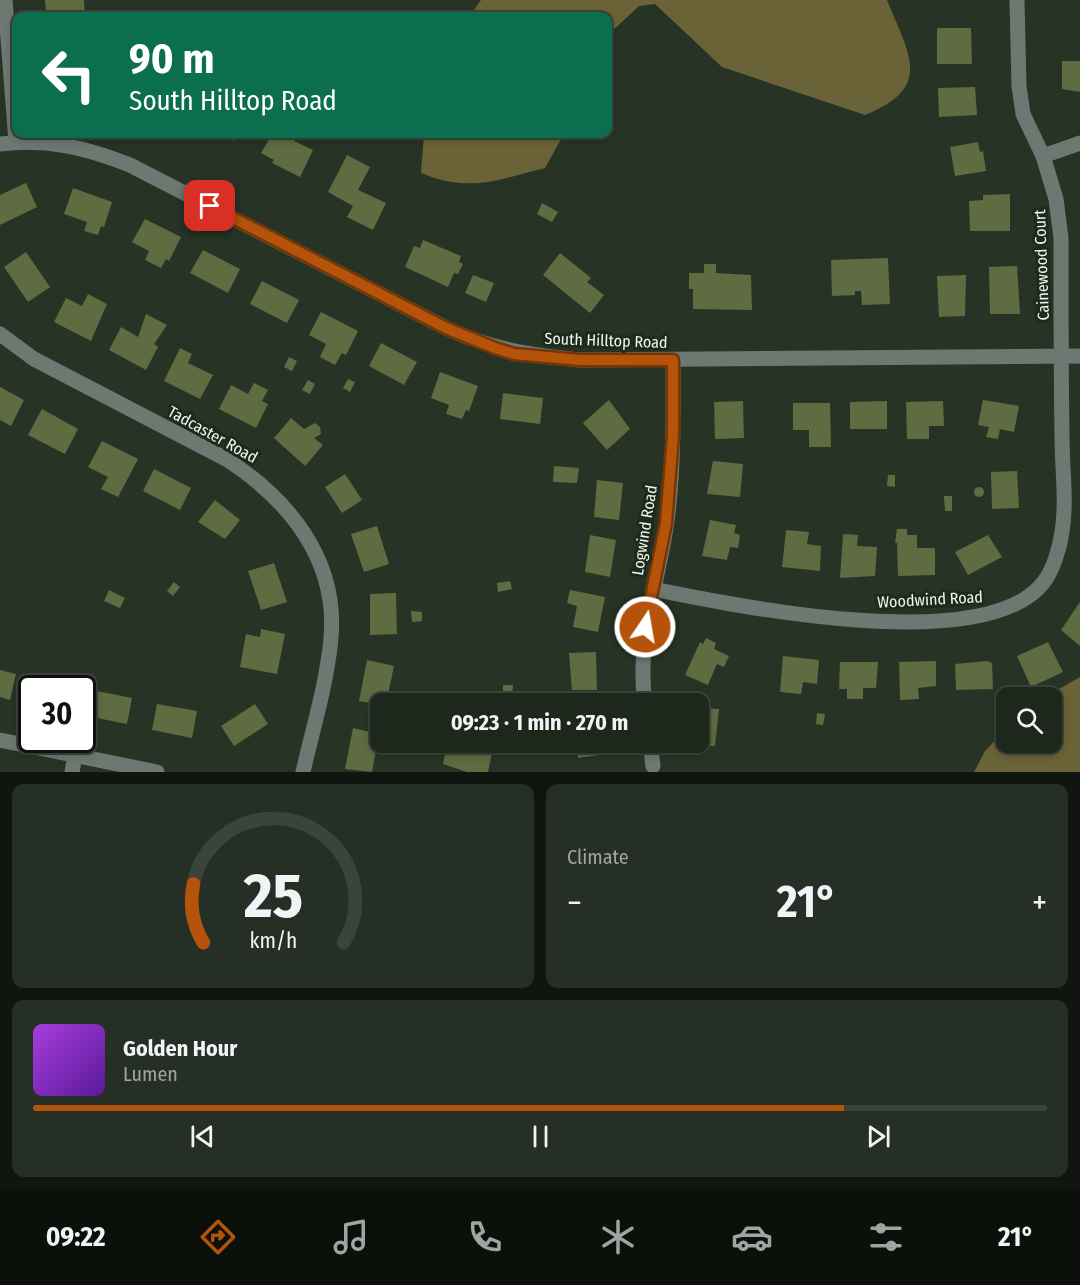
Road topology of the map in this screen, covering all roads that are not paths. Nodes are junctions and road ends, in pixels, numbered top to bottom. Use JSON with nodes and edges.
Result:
{"nodes":[{"id":1,"x":5,"y":0,"type":"edge"},
{"id":2,"x":1017,"y":0,"type":"edge"},
{"id":3,"x":12,"y":90,"type":"edge"},
{"id":4,"x":16,"y":138,"type":"edge"},
{"id":5,"x":16,"y":142,"type":"junction"},
{"id":6,"x":1080,"y":143,"type":"edge"},
{"id":7,"x":0,"y":144,"type":"edge"},
{"id":8,"x":1043,"y":156,"type":"junction"},
{"id":9,"x":0,"y":334,"type":"edge"},
{"id":10,"x":1061,"y":356,"type":"junction"},
{"id":11,"x":1080,"y":356,"type":"edge"},
{"id":12,"x":673,"y":360,"type":"junction"},
{"id":13,"x":653,"y":589,"type":"junction"},
{"id":14,"x":644,"y":693,"type":"edge"},
{"id":15,"x":0,"y":740,"type":"edge"},
{"id":16,"x":651,"y":753,"type":"edge"},
{"id":17,"x":75,"y":755,"type":"junction"},
{"id":18,"x":653,"y":766,"type":"dead end"},
{"id":19,"x":72,"y":772,"type":"edge"},
{"id":20,"x":157,"y":772,"type":"edge"},
{"id":21,"x":303,"y":772,"type":"edge"}],
"edges":[{"from":1,"to":3,"type":"street"},
{"from":2,"to":8,"type":"street","name":"Cainewood Court"},
{"from":4,"to":5,"type":"street"},
{"from":5,"to":7,"type":"street","name":"South Hilltop Road"},
{"from":5,"to":12,"type":"street","name":"South Hilltop Road"},
{"from":6,"to":8,"type":"street"},
{"from":8,"to":10,"type":"street","name":"Cainewood Court"},
{"from":9,"to":21,"type":"street","name":"Tadcaster Road"},
{"from":10,"to":11,"type":"street","name":"South Hilltop Road"},
{"from":10,"to":12,"type":"street","name":"South Hilltop Road"},
{"from":10,"to":13,"type":"street","name":"Woodwind Road"},
{"from":12,"to":13,"type":"street","name":"Logwind Road"},
{"from":13,"to":14,"type":"street","name":"Logwind Road"},
{"from":15,"to":17,"type":"street"},
{"from":16,"to":18,"type":"street"},
{"from":17,"to":19,"type":"street"},
{"from":17,"to":20,"type":"street"}]}
